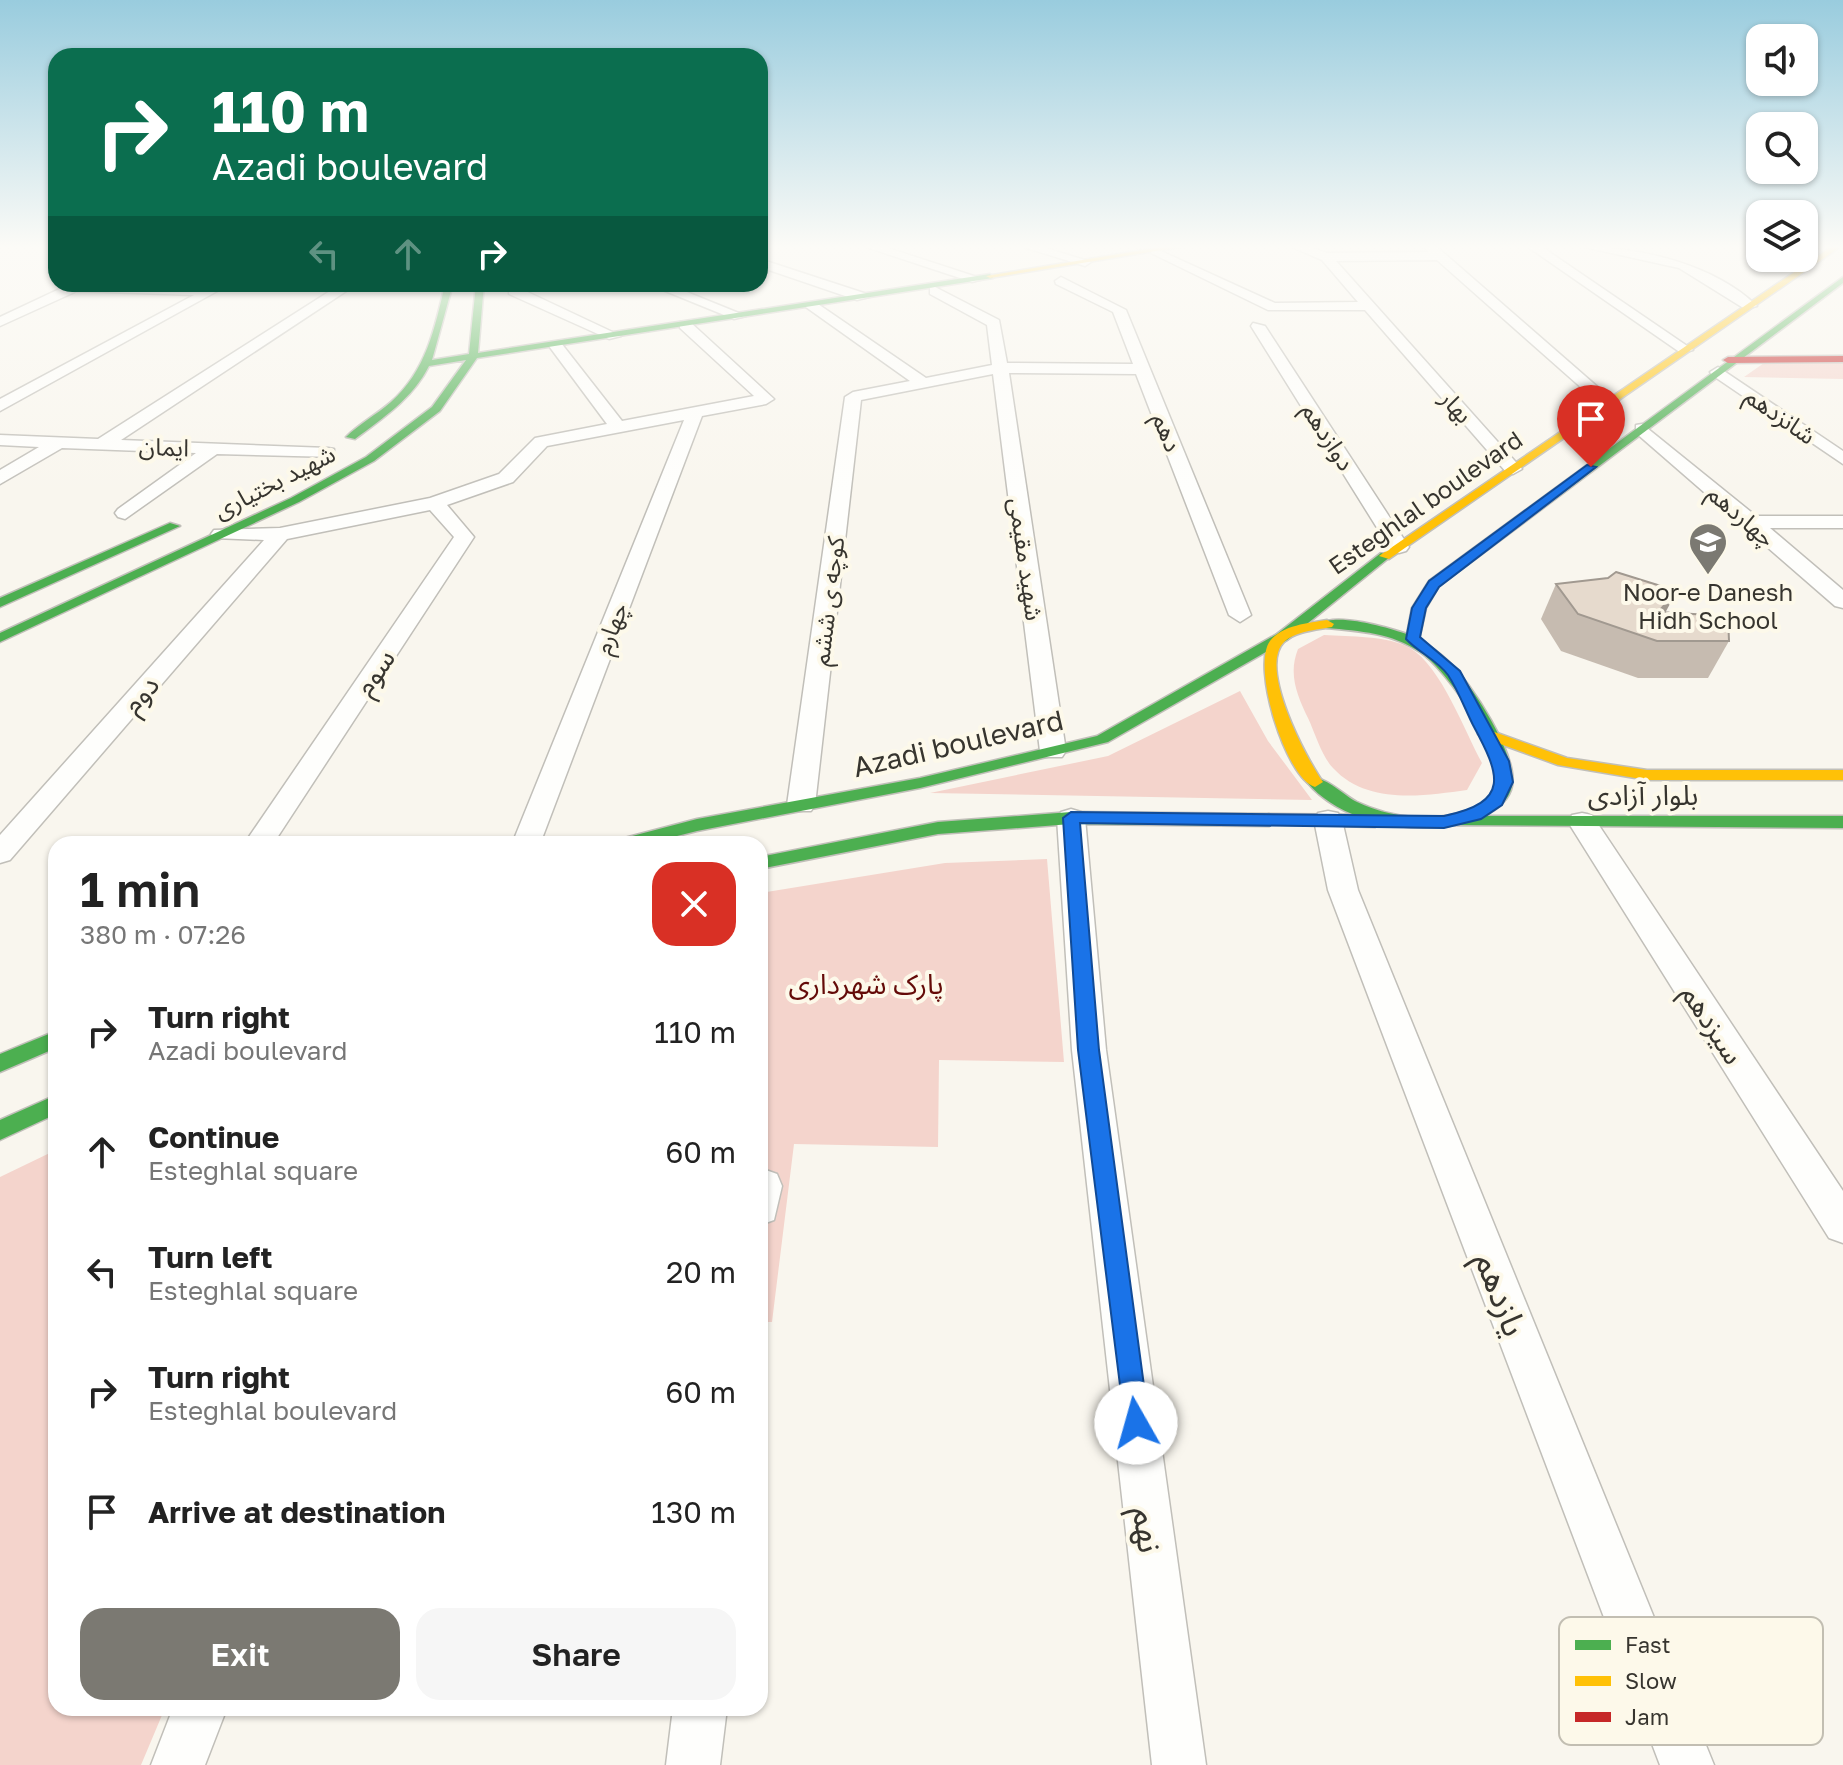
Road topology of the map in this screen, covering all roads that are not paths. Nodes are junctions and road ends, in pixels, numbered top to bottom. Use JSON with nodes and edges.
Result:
{"nodes":[{"id":1,"x":140,"y":329,"type":"edge"},
{"id":2,"x":280,"y":329,"type":"edge"},
{"id":3,"x":437,"y":329,"type":"edge"},
{"id":4,"x":476,"y":329,"type":"edge"},
{"id":5,"x":599,"y":329,"type":"edge"},
{"id":6,"x":657,"y":329,"type":"edge"},
{"id":7,"x":690,"y":329,"type":"edge"},
{"id":8,"x":845,"y":329,"type":"edge"},
{"id":9,"x":995,"y":329,"type":"edge"},
{"id":10,"x":1127,"y":329,"type":"edge"},
{"id":11,"x":1260,"y":329,"type":"edge"},
{"id":12,"x":1389,"y":329,"type":"edge"},
{"id":13,"x":1523,"y":329,"type":"edge"},
{"id":14,"x":1656,"y":329,"type":"edge"},
{"id":15,"x":1716,"y":329,"type":"edge"},
{"id":16,"x":1775,"y":329,"type":"edge"},
{"id":17,"x":614,"y":336,"type":"junction"},
{"id":18,"x":556,"y":346,"type":"junction"},
{"id":19,"x":1686,"y":350,"type":"junction"},
{"id":20,"x":473,"y":357,"type":"junction"},
{"id":21,"x":1841,"y":360,"type":"edge"},
{"id":22,"x":428,"y":363,"type":"junction"},
{"id":23,"x":1726,"y":366,"type":"junction"},
{"id":24,"x":1001,"y":368,"type":"junction"},
{"id":25,"x":1142,"y":369,"type":"junction"},
{"id":26,"x":923,"y":383,"type":"junction"},
{"id":27,"x":1608,"y":403,"type":"junction"},
{"id":28,"x":0,"y":406,"type":"edge"},
{"id":29,"x":695,"y":413,"type":"junction"},
{"id":30,"x":618,"y":428,"type":"junction"},
{"id":31,"x":1642,"y":429,"type":"junction"},
{"id":32,"x":0,"y":440,"type":"edge"},
{"id":33,"x":59,"y":442,"type":"junction"},
{"id":34,"x":102,"y":444,"type":"junction"},
{"id":35,"x":214,"y":448,"type":"junction"},
{"id":36,"x":328,"y":453,"type":"junction"},
{"id":37,"x":1843,"y":459,"type":"edge"},
{"id":38,"x":1513,"y":469,"type":"junction"},
{"id":39,"x":289,"y":473,"type":"dead end"},
{"id":40,"x":0,"y":478,"type":"edge"},
{"id":41,"x":435,"y":503,"type":"junction"},
{"id":42,"x":125,"y":513,"type":"dead end"},
{"id":43,"x":193,"y":517,"type":"dead end"},
{"id":44,"x":1750,"y":522,"type":"junction"},
{"id":45,"x":1843,"y":522,"type":"edge"},
{"id":46,"x":221,"y":534,"type":"junction"},
{"id":47,"x":280,"y":534,"type":"junction"},
{"id":48,"x":1399,"y":547,"type":"junction"},
{"id":49,"x":1843,"y":601,"type":"edge"},
{"id":50,"x":0,"y":603,"type":"edge"},
{"id":51,"x":1240,"y":615,"type":"dead end"},
{"id":52,"x":1282,"y":637,"type":"junction"},
{"id":53,"x":0,"y":638,"type":"edge"},
{"id":54,"x":1413,"y":639,"type":"junction"},
{"id":55,"x":1486,"y":734,"type":"junction"},
{"id":56,"x":1053,"y":751,"type":"junction"},
{"id":57,"x":1843,"y":775,"type":"edge"},
{"id":58,"x":801,"y":805,"type":"junction"},
{"id":59,"x":1071,"y":818,"type":"junction"},
{"id":60,"x":1328,"y":820,"type":"junction"},
{"id":61,"x":1406,"y":821,"type":"junction"},
{"id":62,"x":1444,"y":822,"type":"junction"},
{"id":63,"x":1582,"y":822,"type":"junction"},
{"id":64,"x":1843,"y":822,"type":"edge"},
{"id":65,"x":263,"y":836,"type":"edge"},
{"id":66,"x":529,"y":836,"type":"edge"},
{"id":67,"x":660,"y":836,"type":"edge"},
{"id":68,"x":0,"y":853,"type":"edge"},
{"id":69,"x":768,"y":861,"type":"edge"},
{"id":70,"x":48,"y":1042,"type":"edge"},
{"id":71,"x":0,"y":1063,"type":"edge"},
{"id":72,"x":48,"y":1108,"type":"edge"},
{"id":73,"x":0,"y":1130,"type":"edge"},
{"id":74,"x":1843,"y":1225,"type":"edge"},
{"id":75,"x":1629,"y":1617,"type":"edge"},
{"id":76,"x":197,"y":1716,"type":"edge"},
{"id":77,"x":699,"y":1716,"type":"edge"},
{"id":78,"x":1679,"y":1745,"type":"edge"},
{"id":79,"x":178,"y":1765,"type":"edge"},
{"id":80,"x":693,"y":1765,"type":"edge"},
{"id":81,"x":1179,"y":1765,"type":"edge"},
{"id":82,"x":1687,"y":1765,"type":"edge"}],
"edges":[{"from":1,"to":28,"type":"street"},
{"from":2,"to":34,"type":"street"},
{"from":3,"to":22,"type":"main road","name":"شهید بختیاری"},
{"from":4,"to":20,"type":"main road","name":"شهید بختیاری"},
{"from":5,"to":17,"type":"street"},
{"from":6,"to":17,"type":"main road"},
{"from":7,"to":29,"type":"street"},
{"from":8,"to":26,"type":"street"},
{"from":9,"to":24,"type":"street","name":"شهید مقیمی"},
{"from":10,"to":25,"type":"street","name":"دهم"},
{"from":11,"to":48,"type":"street","name":"دوازدهم"},
{"from":12,"to":38,"type":"street","name":"بهار"},
{"from":13,"to":27,"type":"street"},
{"from":14,"to":19,"type":"street"},
{"from":15,"to":19,"type":"main road","name":"Esteghlal boulevard"},
{"from":16,"to":23,"type":"main road"},
{"from":17,"to":18,"type":"main road"},
{"from":18,"to":20,"type":"main road"},
{"from":18,"to":30,"type":"street"},
{"from":19,"to":23,"type":"main road"},
{"from":19,"to":27,"type":"main road","name":"Esteghlal boulevard"},
{"from":20,"to":22,"type":"main road"},
{"from":20,"to":46,"type":"main road","name":"شهید بختیاری"},
{"from":21,"to":23,"type":"main road"},
{"from":22,"to":36,"type":"main road","name":"شهید بختیاری"},
{"from":23,"to":31,"type":"main road"},
{"from":23,"to":37,"type":"street","name":"شانزدهم"},
{"from":24,"to":25,"type":"street"},
{"from":24,"to":26,"type":"street"},
{"from":24,"to":56,"type":"street","name":"شهید مقیمی"},
{"from":25,"to":51,"type":"street","name":"دهم"},
{"from":26,"to":58,"type":"street","name":"کوچه ی ششم"},
{"from":27,"to":38,"type":"main road","name":"Esteghlal boulevard"},
{"from":29,"to":30,"type":"street"},
{"from":29,"to":66,"type":"street","name":"چهارم"},
{"from":30,"to":41,"type":"street"},
{"from":31,"to":44,"type":"street","name":"چهاردهم"},
{"from":31,"to":54,"type":"main road"},
{"from":32,"to":33,"type":"street","name":"ایمان"},
{"from":33,"to":34,"type":"street","name":"ایمان"},
{"from":33,"to":40,"type":"street"},
{"from":34,"to":35,"type":"street","name":"ایمان"},
{"from":35,"to":36,"type":"street","name":"ایمان"},
{"from":35,"to":42,"type":"street"},
{"from":36,"to":39,"type":"main road","name":"شهید بختیاری"},
{"from":38,"to":48,"type":"main road","name":"Esteghlal boulevard"},
{"from":41,"to":47,"type":"street"},
{"from":41,"to":65,"type":"street","name":"سوم"},
{"from":43,"to":50,"type":"main road","name":"شهید بختیاری"},
{"from":44,"to":45,"type":"street"},
{"from":44,"to":49,"type":"street","name":"چهاردهم"},
{"from":46,"to":47,"type":"street"},
{"from":46,"to":53,"type":"main road","name":"شهید بختیاری"},
{"from":47,"to":68,"type":"street","name":"دوم"},
{"from":48,"to":52,"type":"main road","name":"Esteghlal boulevard"},
{"from":52,"to":54,"type":"main road"},
{"from":52,"to":56,"type":"main road","name":"Azadi boulevard"},
{"from":52,"to":61,"type":"main road"},
{"from":54,"to":55,"type":"main road"},
{"from":55,"to":57,"type":"main road","name":"بلوار آزادی"},
{"from":55,"to":62,"type":"main road"},
{"from":56,"to":58,"type":"main road","name":"Azadi boulevard"},
{"from":58,"to":67,"type":"main road","name":"Azadi boulevard"},
{"from":59,"to":60,"type":"main road"},
{"from":59,"to":69,"type":"main road"},
{"from":59,"to":81,"type":"street","name":"نهم"},
{"from":60,"to":61,"type":"main road"},
{"from":60,"to":75,"type":"street","name":"یازدهم"},
{"from":61,"to":62,"type":"main road"},
{"from":62,"to":63,"type":"main road","name":"بلوار آزادی"},
{"from":63,"to":64,"type":"main road","name":"بلوار آزادی"},
{"from":63,"to":74,"type":"street","name":"سیزدهم"},
{"from":70,"to":71,"type":"main road"},
{"from":72,"to":73,"type":"main road"},
{"from":76,"to":79,"type":"street"},
{"from":77,"to":80,"type":"street"},
{"from":78,"to":82,"type":"street","name":"یازدهم"}]}
